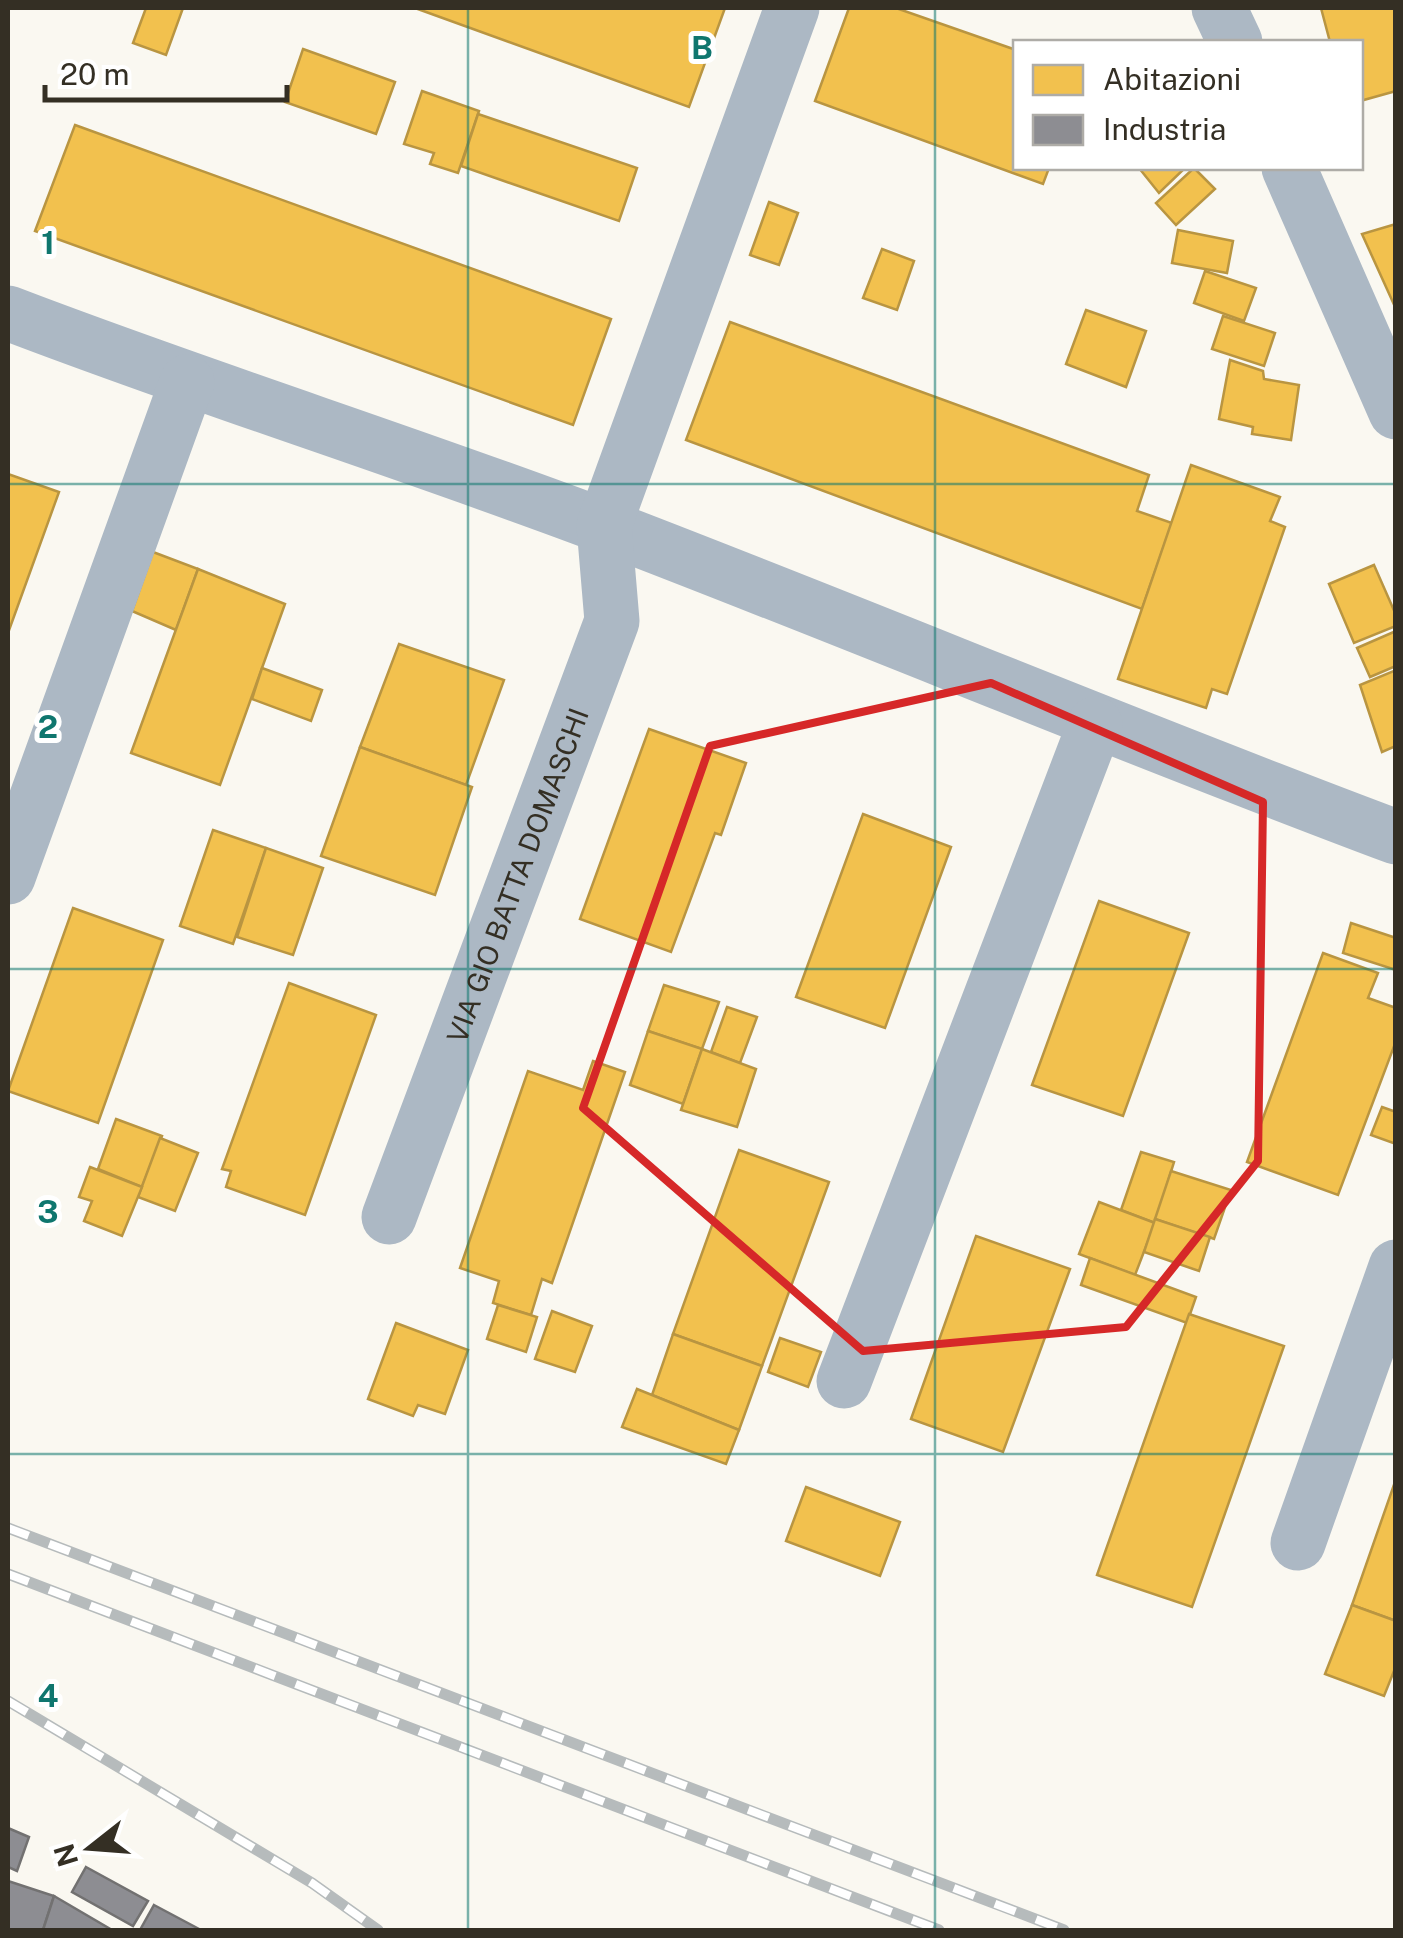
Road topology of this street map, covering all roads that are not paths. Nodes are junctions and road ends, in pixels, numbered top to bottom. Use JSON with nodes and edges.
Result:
{"nodes":[{"id":1,"x":792,"y":8,"type":"edge"},
{"id":2,"x":1220,"y":8,"type":"edge"},
{"id":3,"x":1234,"y":40,"type":"edge"},
{"id":4,"x":1290,"y":170,"type":"edge"},
{"id":5,"x":8,"y":313,"type":"edge"},
{"id":6,"x":187,"y":382,"type":"junction"},
{"id":7,"x":1396,"y":412,"type":"edge"},
{"id":8,"x":604,"y":526,"type":"junction"},
{"id":9,"x":1095,"y":724,"type":"junction"},
{"id":10,"x":1396,"y":837,"type":"edge"},
{"id":11,"x":8,"y":877,"type":"edge"},
{"id":12,"x":389,"y":1216,"type":"dead end"},
{"id":13,"x":1396,"y":1267,"type":"edge"},
{"id":14,"x":844,"y":1380,"type":"dead end"},
{"id":15,"x":1298,"y":1543,"type":"dead end"}],
"edges":[{"from":1,"to":8,"type":"street","name":"VIA GIO BATTA DOMASCHI"},
{"from":2,"to":3,"type":"street"},
{"from":4,"to":7,"type":"street"},
{"from":5,"to":6,"type":"street"},
{"from":6,"to":8,"type":"street"},
{"from":6,"to":11,"type":"street"},
{"from":8,"to":9,"type":"street"},
{"from":8,"to":12,"type":"street","name":"VIA GIO BATTA DOMASCHI"},
{"from":9,"to":10,"type":"street"},
{"from":9,"to":14,"type":"street"},
{"from":13,"to":15,"type":"street"}]}
